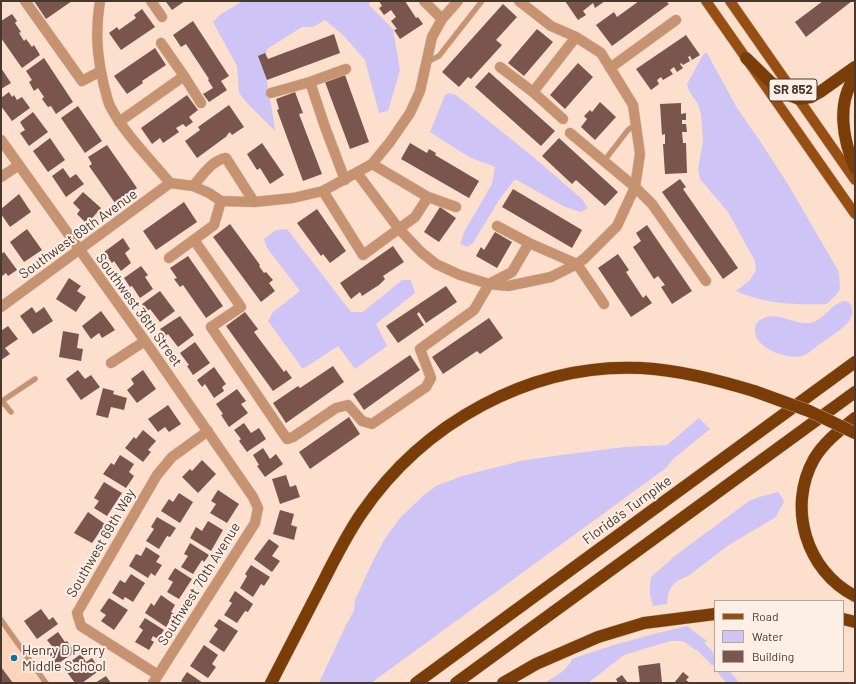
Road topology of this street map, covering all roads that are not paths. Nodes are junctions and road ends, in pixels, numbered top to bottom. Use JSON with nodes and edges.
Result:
{"nodes":[{"id":1,"x":25,"y":1,"type":"edge"},
{"id":2,"x":100,"y":1,"type":"edge"},
{"id":3,"x":151,"y":1,"type":"edge"},
{"id":4,"x":424,"y":1,"type":"edge"},
{"id":5,"x":458,"y":1,"type":"edge"},
{"id":6,"x":482,"y":1,"type":"edge"},
{"id":7,"x":706,"y":1,"type":"edge"},
{"id":8,"x":730,"y":1,"type":"edge"},
{"id":9,"x":525,"y":3,"type":"edge"},
{"id":10,"x":162,"y":17,"type":"dead end"},
{"id":11,"x":442,"y":20,"type":"junction"},
{"id":12,"x":676,"y":20,"type":"dead end"},
{"id":13,"x":576,"y":37,"type":"junction"},
{"id":14,"x":161,"y":43,"type":"dead end"},
{"id":15,"x":746,"y":58,"type":"junction"},
{"id":16,"x":426,"y":62,"type":"junction"},
{"id":17,"x":500,"y":67,"type":"dead end"},
{"id":18,"x":855,"y":67,"type":"edge"},
{"id":19,"x":610,"y":68,"type":"junction"},
{"id":20,"x":346,"y":69,"type":"dead end"},
{"id":21,"x":100,"y":71,"type":"junction"},
{"id":22,"x":184,"y":76,"type":"junction"},
{"id":23,"x":855,"y":77,"type":"edge"},
{"id":24,"x":310,"y":82,"type":"junction"},
{"id":25,"x":534,"y":92,"type":"junction"},
{"id":26,"x":271,"y":93,"type":"dead end"},
{"id":27,"x":799,"y":99,"type":"junction"},
{"id":28,"x":201,"y":103,"type":"dead end"},
{"id":29,"x":563,"y":119,"type":"dead end"},
{"id":30,"x":119,"y":122,"type":"junction"},
{"id":31,"x":636,"y":124,"type":"junction"},
{"id":32,"x":570,"y":133,"type":"dead end"},
{"id":33,"x":1,"y":140,"type":"edge"},
{"id":34,"x":604,"y":161,"type":"junction"},
{"id":35,"x":372,"y":164,"type":"junction"},
{"id":36,"x":19,"y":165,"type":"junction"},
{"id":37,"x":855,"y":168,"type":"edge"},
{"id":38,"x":357,"y":173,"type":"junction"},
{"id":39,"x":1,"y":177,"type":"edge"},
{"id":40,"x":345,"y":180,"type":"junction"},
{"id":41,"x":855,"y":180,"type":"edge"},
{"id":42,"x":170,"y":183,"type":"junction"},
{"id":43,"x":193,"y":186,"type":"junction"},
{"id":44,"x":635,"y":187,"type":"junction"},
{"id":45,"x":324,"y":191,"type":"junction"},
{"id":46,"x":428,"y":197,"type":"junction"},
{"id":47,"x":221,"y":201,"type":"junction"},
{"id":48,"x":254,"y":202,"type":"junction"},
{"id":49,"x":456,"y":207,"type":"dead end"},
{"id":50,"x":855,"y":214,"type":"edge"},
{"id":51,"x":497,"y":226,"type":"dead end"},
{"id":52,"x":399,"y":229,"type":"junction"},
{"id":53,"x":194,"y":240,"type":"junction"},
{"id":54,"x":529,"y":243,"type":"junction"},
{"id":55,"x":79,"y":251,"type":"junction"},
{"id":56,"x":169,"y":258,"type":"dead end"},
{"id":57,"x":577,"y":264,"type":"junction"},
{"id":58,"x":706,"y":281,"type":"dead end"},
{"id":59,"x":489,"y":284,"type":"junction"},
{"id":60,"x":604,"y":304,"type":"dead end"},
{"id":61,"x":1,"y":307,"type":"edge"},
{"id":62,"x":145,"y":341,"type":"junction"},
{"id":63,"x":855,"y":362,"type":"edge"},
{"id":64,"x":111,"y":363,"type":"dead end"},
{"id":65,"x":35,"y":379,"type":"dead end"},
{"id":66,"x":855,"y":392,"type":"edge"},
{"id":67,"x":2,"y":401,"type":"edge"},
{"id":68,"x":11,"y":412,"type":"dead end"},
{"id":69,"x":855,"y":418,"type":"edge"},
{"id":70,"x":208,"y":431,"type":"junction"},
{"id":71,"x":855,"y":433,"type":"edge"},
{"id":72,"x":253,"y":497,"type":"joint"},
{"id":73,"x":855,"y":596,"type":"edge"},
{"id":74,"x":714,"y":614,"type":"edge"},
{"id":75,"x":844,"y":619,"type":"edge"},
{"id":76,"x":1,"y":620,"type":"edge"},
{"id":77,"x":855,"y":622,"type":"edge"},
{"id":78,"x":844,"y":628,"type":"edge"},
{"id":79,"x":855,"y":630,"type":"edge"},
{"id":80,"x":156,"y":679,"type":"edge"},
{"id":81,"x":46,"y":683,"type":"edge"},
{"id":82,"x":271,"y":683,"type":"edge"},
{"id":83,"x":416,"y":683,"type":"edge"},
{"id":84,"x":456,"y":683,"type":"edge"},
{"id":85,"x":503,"y":683,"type":"edge"}],
"edges":[{"from":1,"to":21,"type":"street"},
{"from":2,"to":21,"type":"street"},
{"from":3,"to":10,"type":"street"},
{"from":4,"to":11,"type":"street"},
{"from":5,"to":11,"type":"street"},
{"from":6,"to":16,"type":"lane"},
{"from":7,"to":15,"type":"main road","number":"SR 852"},
{"from":8,"to":27,"type":"main road","number":"SR 852"},
{"from":9,"to":13,"type":"street"},
{"from":11,"to":16,"type":"street"},
{"from":12,"to":19,"type":"street"},
{"from":13,"to":19,"type":"street"},
{"from":13,"to":25,"type":"street"},
{"from":14,"to":22,"type":"street"},
{"from":15,"to":27,"type":"highway"},
{"from":15,"to":50,"type":"main road","number":"SR 852"},
{"from":16,"to":35,"type":"street"},
{"from":17,"to":25,"type":"street"},
{"from":18,"to":27,"type":"highway"},
{"from":19,"to":31,"type":"street"},
{"from":20,"to":24,"type":"street"},
{"from":21,"to":30,"type":"street"},
{"from":22,"to":28,"type":"street"},
{"from":22,"to":30,"type":"street"},
{"from":23,"to":37,"type":"highway"},
{"from":24,"to":26,"type":"street"},
{"from":24,"to":40,"type":"street"},
{"from":25,"to":29,"type":"street"},
{"from":27,"to":41,"type":"main road","number":"SR 852"},
{"from":30,"to":42,"type":"street"},
{"from":31,"to":34,"type":"lane"},
{"from":31,"to":44,"type":"street"},
{"from":32,"to":34,"type":"street"},
{"from":33,"to":36,"type":"street","name":"Southwest 36th Street"},
{"from":34,"to":44,"type":"street"},
{"from":35,"to":38,"type":"street"},
{"from":35,"to":46,"type":"street"},
{"from":36,"to":39,"type":"street"},
{"from":36,"to":55,"type":"street","name":"Southwest 36th Street"},
{"from":38,"to":40,"type":"street"},
{"from":38,"to":52,"type":"street"},
{"from":40,"to":45,"type":"street"},
{"from":42,"to":43,"type":"street"},
{"from":42,"to":55,"type":"street","name":"Southwest 69th Avenue"},
{"from":43,"to":47,"type":"street"},
{"from":43,"to":48,"type":"street"},
{"from":44,"to":57,"type":"street"},
{"from":44,"to":58,"type":"street"},
{"from":45,"to":48,"type":"street"},
{"from":45,"to":52,"type":"street"},
{"from":46,"to":49,"type":"street"},
{"from":46,"to":52,"type":"street"},
{"from":47,"to":48,"type":"street"},
{"from":47,"to":53,"type":"street"},
{"from":51,"to":54,"type":"street"},
{"from":52,"to":59,"type":"street"},
{"from":53,"to":56,"type":"street"},
{"from":53,"to":59,"type":"street"},
{"from":54,"to":57,"type":"street"},
{"from":54,"to":59,"type":"street"},
{"from":55,"to":61,"type":"street","name":"Southwest 69th Avenue"},
{"from":55,"to":62,"type":"street","name":"Southwest 36th Street"},
{"from":57,"to":59,"type":"street"},
{"from":57,"to":60,"type":"street"},
{"from":62,"to":64,"type":"street"},
{"from":62,"to":70,"type":"street","name":"Southwest 36th Street"},
{"from":63,"to":83,"type":"highway","name":"Florida's Turnpike"},
{"from":65,"to":67,"type":"lane"},
{"from":66,"to":84,"type":"highway"},
{"from":67,"to":68,"type":"lane"},
{"from":69,"to":73,"type":"highway"},
{"from":70,"to":72,"type":"street","name":"Southwest 36th Street"},
{"from":70,"to":80,"type":"street","name":"Southwest 69th Way"},
{"from":71,"to":82,"type":"highway","bridge":true},
{"from":72,"to":80,"type":"street","name":"Southwest 70th Avenue"},
{"from":74,"to":85,"type":"highway"},
{"from":75,"to":77,"type":"highway"},
{"from":76,"to":81,"type":"lane"},
{"from":78,"to":79,"type":"highway"}]}
